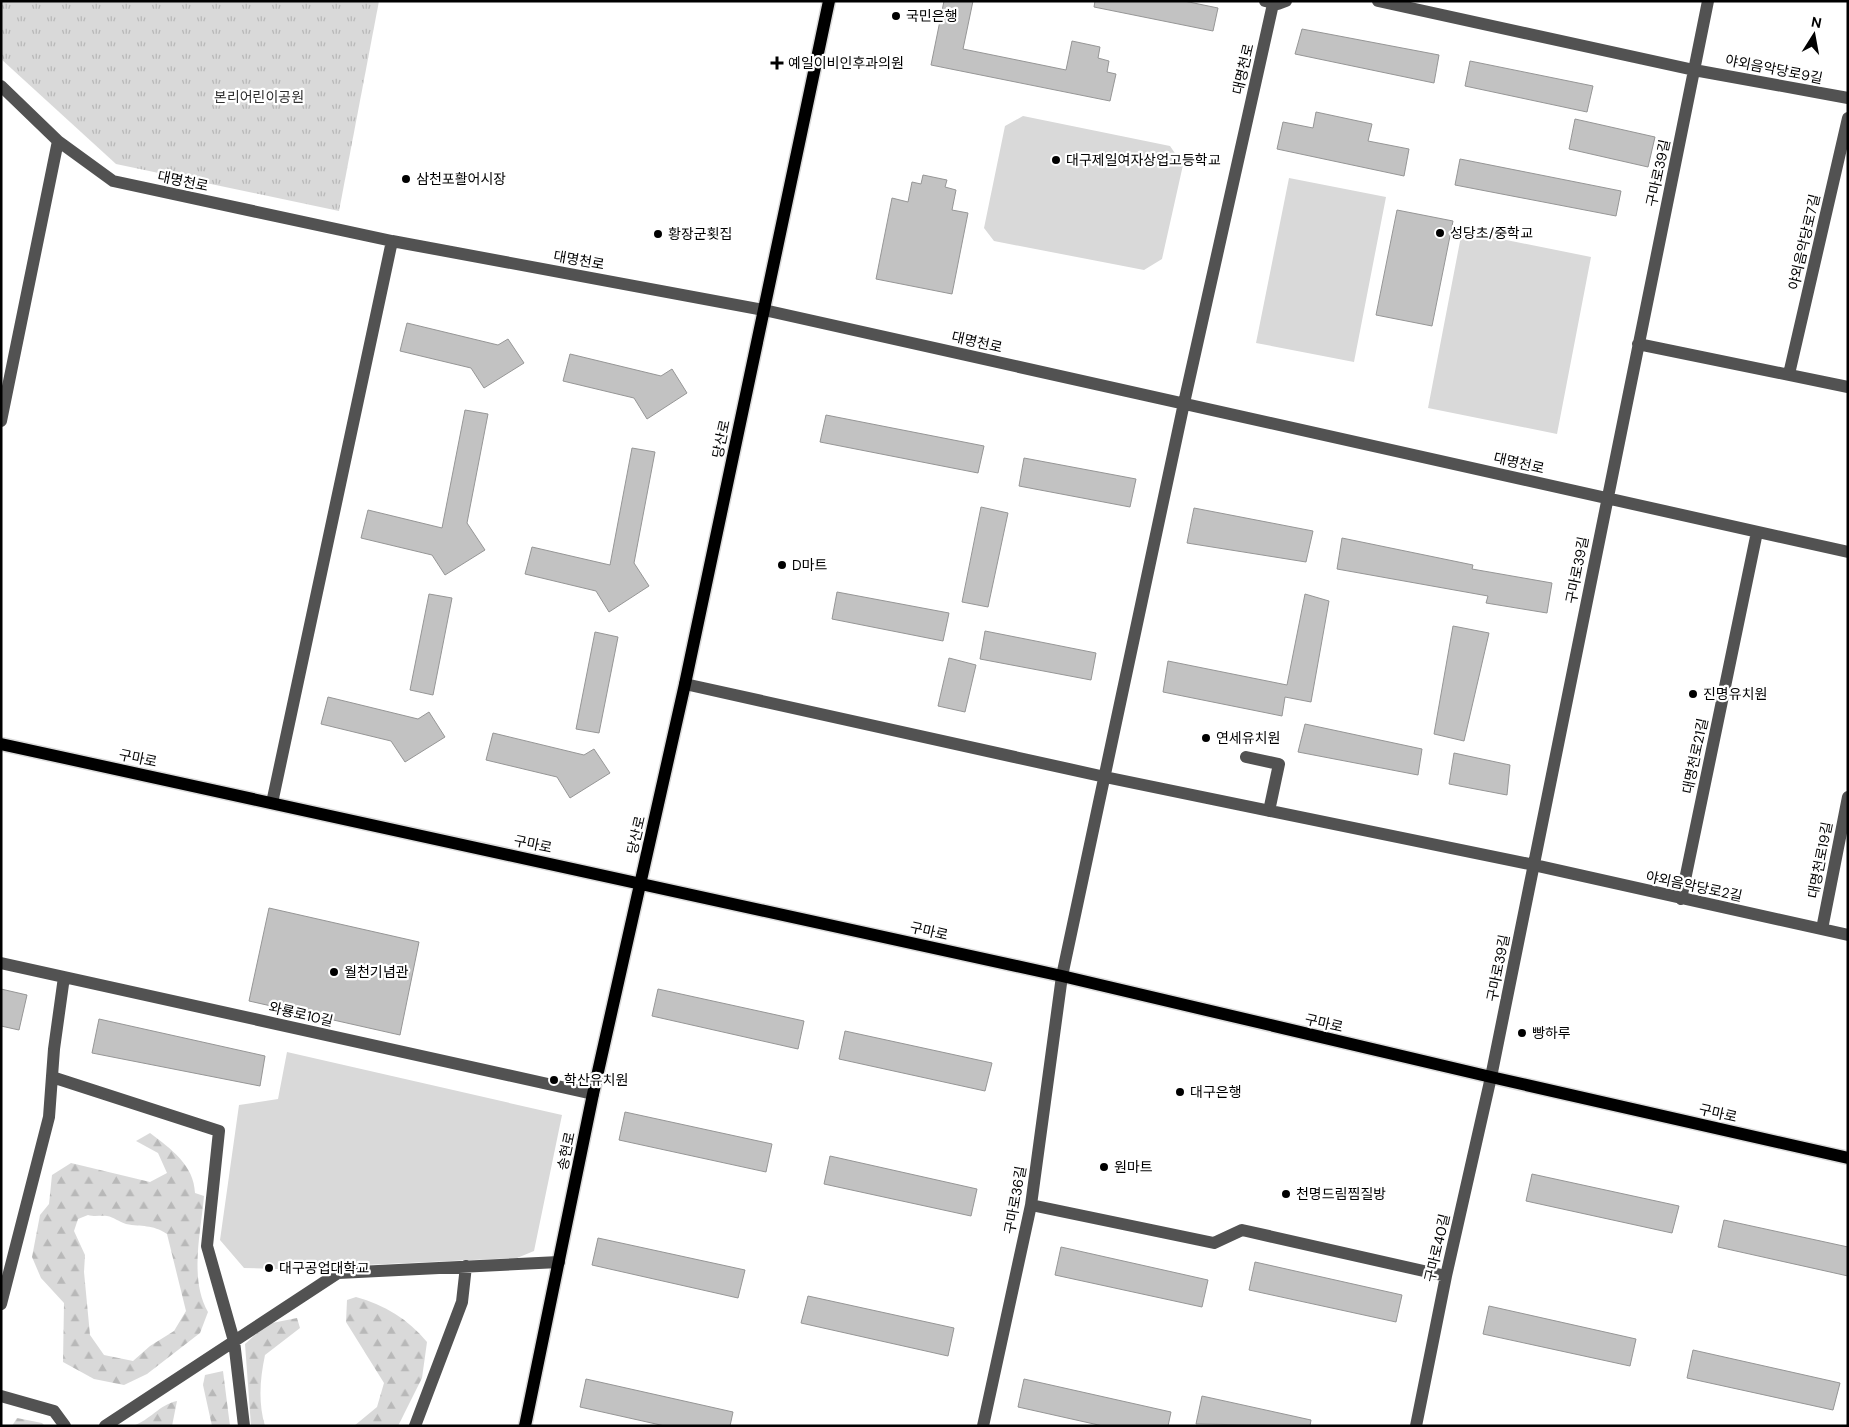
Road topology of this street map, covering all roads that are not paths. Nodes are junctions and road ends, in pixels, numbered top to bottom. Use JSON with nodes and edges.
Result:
{"nodes":[{"id":1,"x":829,"y":1,"type":"edge"},
{"id":2,"x":1286,"y":1,"type":"edge"},
{"id":3,"x":1378,"y":1,"type":"edge"},
{"id":4,"x":1708,"y":1,"type":"edge"},
{"id":5,"x":1269,"y":2,"type":"edge"},
{"id":6,"x":1694,"y":70,"type":"junction"},
{"id":7,"x":1,"y":86,"type":"edge"},
{"id":8,"x":1848,"y":98,"type":"edge"},
{"id":9,"x":1848,"y":118,"type":"edge"},
{"id":10,"x":58,"y":141,"type":"junction"},
{"id":11,"x":392,"y":241,"type":"junction"},
{"id":12,"x":764,"y":310,"type":"junction"},
{"id":13,"x":1638,"y":344,"type":"junction"},
{"id":14,"x":1789,"y":374,"type":"junction"},
{"id":15,"x":1848,"y":387,"type":"edge"},
{"id":16,"x":1184,"y":403,"type":"junction"},
{"id":17,"x":1,"y":421,"type":"edge"},
{"id":18,"x":1607,"y":498,"type":"junction"},
{"id":19,"x":1757,"y":532,"type":"junction"},
{"id":20,"x":1848,"y":552,"type":"edge"},
{"id":21,"x":685,"y":684,"type":"junction"},
{"id":22,"x":1,"y":744,"type":"edge"},
{"id":23,"x":1246,"y":757,"type":"dead end"},
{"id":24,"x":1105,"y":777,"type":"junction"},
{"id":25,"x":1848,"y":797,"type":"edge"},
{"id":26,"x":272,"y":802,"type":"junction"},
{"id":27,"x":1269,"y":811,"type":"junction"},
{"id":28,"x":1534,"y":865,"type":"junction"},
{"id":29,"x":641,"y":882,"type":"junction"},
{"id":30,"x":1681,"y":899,"type":"junction"},
{"id":31,"x":1822,"y":930,"type":"junction"},
{"id":32,"x":1848,"y":935,"type":"edge"},
{"id":33,"x":1,"y":963,"type":"edge"},
{"id":34,"x":1062,"y":976,"type":"junction"},
{"id":35,"x":64,"y":977,"type":"junction"},
{"id":36,"x":52,"y":1077,"type":"junction"},
{"id":37,"x":1492,"y":1078,"type":"junction"},
{"id":38,"x":593,"y":1094,"type":"junction"},
{"id":39,"x":1848,"y":1158,"type":"edge"},
{"id":40,"x":1031,"y":1205,"type":"junction"},
{"id":41,"x":559,"y":1262,"type":"junction"},
{"id":42,"x":466,"y":1266,"type":"junction"},
{"id":43,"x":1446,"y":1276,"type":"junction"},
{"id":44,"x":1,"y":1304,"type":"edge"},
{"id":45,"x":234,"y":1341,"type":"junction"},
{"id":46,"x":1,"y":1396,"type":"edge"},
{"id":47,"x":65,"y":1426,"type":"edge"},
{"id":48,"x":104,"y":1426,"type":"edge"},
{"id":49,"x":244,"y":1426,"type":"edge"},
{"id":50,"x":415,"y":1426,"type":"edge"},
{"id":51,"x":525,"y":1426,"type":"edge"},
{"id":52,"x":983,"y":1426,"type":"edge"},
{"id":53,"x":1416,"y":1426,"type":"edge"}],
"edges":[{"from":1,"to":12,"type":"main road","name":"당산로"},
{"from":2,"to":5,"type":"street"},
{"from":3,"to":6,"type":"street"},
{"from":4,"to":6,"type":"street","name":"구마로39길"},
{"from":5,"to":16,"type":"street","name":"대명천로"},
{"from":6,"to":8,"type":"street","name":"야외음악당로9길"},
{"from":6,"to":13,"type":"street","name":"구마로39길"},
{"from":7,"to":10,"type":"street","name":"대명천로"},
{"from":9,"to":14,"type":"street","name":"야외음악당로7길"},
{"from":10,"to":11,"type":"street","name":"대명천로"},
{"from":10,"to":17,"type":"street"},
{"from":11,"to":12,"type":"street","name":"대명천로"},
{"from":11,"to":26,"type":"street"},
{"from":12,"to":16,"type":"street","name":"대명천로"},
{"from":12,"to":21,"type":"main road","name":"당산로"},
{"from":13,"to":14,"type":"street"},
{"from":13,"to":18,"type":"street","name":"구마로39길"},
{"from":14,"to":15,"type":"street"},
{"from":16,"to":18,"type":"street","name":"대명천로"},
{"from":16,"to":24,"type":"street","name":"구마로36길"},
{"from":18,"to":19,"type":"street","name":"대명천로"},
{"from":18,"to":28,"type":"street","name":"구마로39길"},
{"from":19,"to":20,"type":"street","name":"대명천로"},
{"from":19,"to":30,"type":"street","name":"대명천로21길"},
{"from":21,"to":24,"type":"street","name":"야외음악당로2길"},
{"from":21,"to":29,"type":"main road","name":"당산로"},
{"from":22,"to":26,"type":"main road","name":"구마로"},
{"from":23,"to":27,"type":"street"},
{"from":24,"to":27,"type":"street","name":"야외음악당로2길"},
{"from":24,"to":34,"type":"street","name":"구마로36길"},
{"from":25,"to":31,"type":"street","name":"대명천로19길"},
{"from":26,"to":29,"type":"main road","name":"구마로"},
{"from":27,"to":28,"type":"street","name":"야외음악당로2길"},
{"from":28,"to":30,"type":"street","name":"야외음악당로2길"},
{"from":28,"to":37,"type":"street","name":"구마로39길"},
{"from":29,"to":34,"type":"main road","name":"구마로"},
{"from":29,"to":38,"type":"main road","name":"송현로"},
{"from":30,"to":31,"type":"street","name":"야외음악당로2길"},
{"from":31,"to":32,"type":"street","name":"야외음악당로2길"},
{"from":33,"to":35,"type":"street","name":"와룡로10길"},
{"from":34,"to":37,"type":"main road","name":"구마로"},
{"from":34,"to":40,"type":"street","name":"구마로36길"},
{"from":35,"to":36,"type":"street"},
{"from":35,"to":38,"type":"street","name":"와룡로10길"},
{"from":36,"to":44,"type":"street"},
{"from":36,"to":45,"type":"street"},
{"from":37,"to":39,"type":"main road","name":"구마로"},
{"from":37,"to":43,"type":"street","name":"구마로40길"},
{"from":38,"to":41,"type":"main road","name":"송현로"},
{"from":40,"to":43,"type":"street"},
{"from":40,"to":52,"type":"street","name":"구마로36길"},
{"from":41,"to":42,"type":"street"},
{"from":41,"to":51,"type":"main road","name":"송현로"},
{"from":42,"to":45,"type":"street"},
{"from":42,"to":50,"type":"street"},
{"from":43,"to":53,"type":"street","name":"구마로40길"},
{"from":45,"to":48,"type":"street"},
{"from":45,"to":49,"type":"street"},
{"from":46,"to":47,"type":"street"}]}
